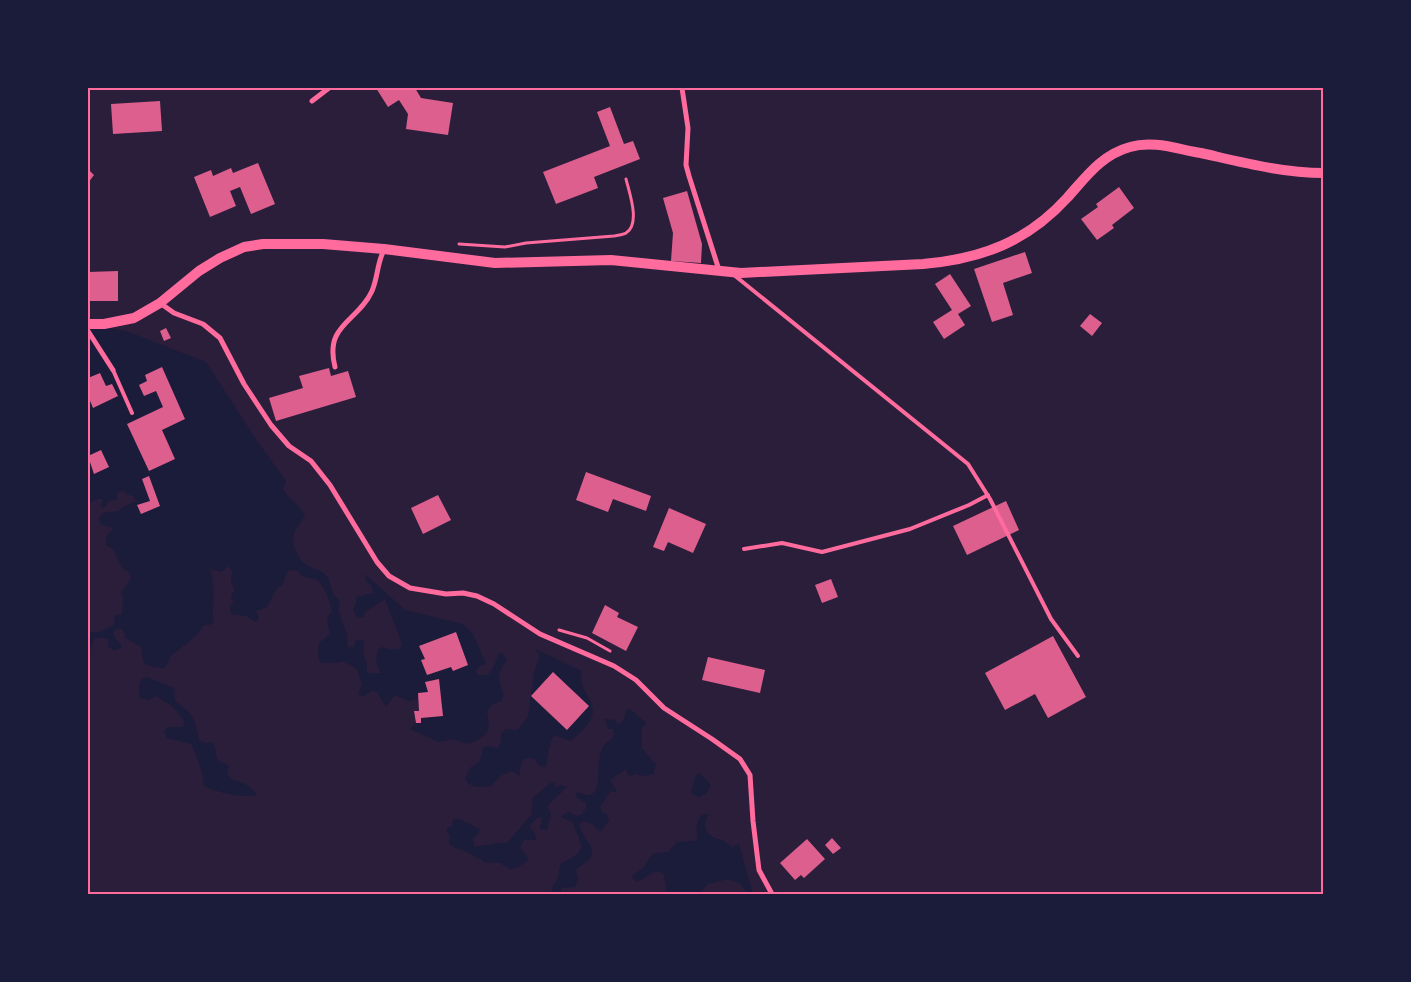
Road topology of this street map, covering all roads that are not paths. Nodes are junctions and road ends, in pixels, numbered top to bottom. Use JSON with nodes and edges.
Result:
{"nodes":[{"id":1,"x":328,"y":88,"type":"edge"},
{"id":2,"x":682,"y":88,"type":"edge"},
{"id":3,"x":312,"y":101,"type":"dead end"},
{"id":4,"x":1324,"y":172,"type":"edge"},
{"id":5,"x":384,"y":249,"type":"junction"},
{"id":6,"x":719,"y":271,"type":"junction"},
{"id":7,"x":738,"y":274,"type":"junction"},
{"id":8,"x":160,"y":303,"type":"junction"},
{"id":9,"x":88,"y":324,"type":"edge"},
{"id":10,"x":88,"y":331,"type":"edge"},
{"id":11,"x":335,"y":367,"type":"dead end"},
{"id":12,"x":113,"y":370,"type":"joint"},
{"id":13,"x":132,"y":413,"type":"dead end"},
{"id":14,"x":988,"y":495,"type":"junction"},
{"id":15,"x":744,"y":549,"type":"dead end"},
{"id":16,"x":1078,"y":656,"type":"dead end"},
{"id":17,"x":772,"y":894,"type":"edge"}],
"edges":[{"from":1,"to":3,"type":"street"},
{"from":2,"to":6,"type":"street"},
{"from":4,"to":7,"type":"main road"},
{"from":5,"to":6,"type":"main road"},
{"from":5,"to":8,"type":"main road"},
{"from":5,"to":11,"type":"street"},
{"from":6,"to":7,"type":"main road"},
{"from":7,"to":14,"type":"lane"},
{"from":8,"to":9,"type":"main road"},
{"from":8,"to":17,"type":"street"},
{"from":10,"to":12,"type":"street"},
{"from":12,"to":13,"type":"lane"},
{"from":14,"to":15,"type":"lane"},
{"from":14,"to":16,"type":"lane"}]}
